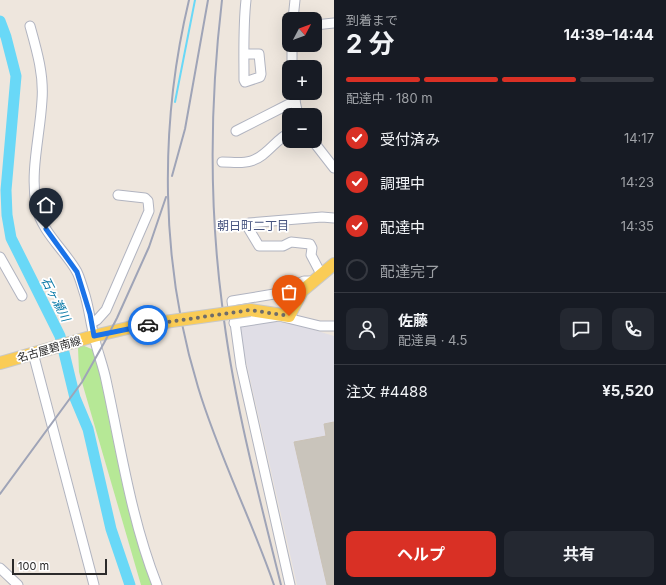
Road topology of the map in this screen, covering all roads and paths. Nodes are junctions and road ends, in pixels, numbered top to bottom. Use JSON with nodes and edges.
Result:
{"nodes":[{"id":1,"x":246,"y":0,"type":"edge"},
{"id":2,"x":295,"y":0,"type":"edge"},
{"id":3,"x":294,"y":12,"type":"edge"},
{"id":4,"x":334,"y":23,"type":"edge"},
{"id":5,"x":322,"y":24,"type":"edge"},
{"id":6,"x":30,"y":26,"type":"dead end"},
{"id":7,"x":244,"y":54,"type":"dead end"},
{"id":8,"x":291,"y":100,"type":"edge"},
{"id":9,"x":236,"y":130,"type":"dead end"},
{"id":10,"x":282,"y":136,"type":"edge"},
{"id":11,"x":318,"y":148,"type":"edge"},
{"id":12,"x":222,"y":162,"type":"dead end"},
{"id":13,"x":334,"y":168,"type":"edge"},
{"id":14,"x":118,"y":195,"type":"dead end"},
{"id":15,"x":334,"y":218,"type":"edge"},
{"id":16,"x":0,"y":257,"type":"edge"},
{"id":17,"x":334,"y":264,"type":"edge"},
{"id":18,"x":317,"y":278,"type":"junction"},
{"id":19,"x":22,"y":296,"type":"dead end"},
{"id":20,"x":289,"y":316,"type":"junction"},
{"id":21,"x":92,"y":323,"type":"junction"},
{"id":22,"x":234,"y":323,"type":"junction"},
{"id":23,"x":334,"y":326,"type":"edge"},
{"id":24,"x":88,"y":337,"type":"junction"},
{"id":25,"x":36,"y":352,"type":"junction"},
{"id":26,"x":0,"y":363,"type":"edge"},
{"id":27,"x":0,"y":568,"type":"edge"},
{"id":28,"x":18,"y":585,"type":"edge"},
{"id":29,"x":94,"y":585,"type":"edge"},
{"id":30,"x":157,"y":585,"type":"edge"},
{"id":31,"x":290,"y":585,"type":"edge"}],
"edges":[{"from":1,"to":7,"type":"street"},
{"from":2,"to":3,"type":"street"},
{"from":4,"to":5,"type":"street"},
{"from":6,"to":21,"type":"street"},
{"from":8,"to":9,"type":"street"},
{"from":10,"to":12,"type":"street"},
{"from":11,"to":13,"type":"street"},
{"from":14,"to":21,"type":"street"},
{"from":15,"to":18,"type":"street"},
{"from":16,"to":19,"type":"street"},
{"from":17,"to":18,"type":"main road"},
{"from":18,"to":20,"type":"main road"},
{"from":18,"to":22,"type":"street"},
{"from":20,"to":23,"type":"street"},
{"from":20,"to":24,"type":"main road","name":"名古屋碧南線","bridge":true},
{"from":21,"to":24,"type":"street"},
{"from":22,"to":23,"type":"street"},
{"from":22,"to":31,"type":"street"},
{"from":24,"to":25,"type":"main road","name":"名古屋碧南線"},
{"from":24,"to":30,"type":"street"},
{"from":25,"to":26,"type":"main road","name":"名古屋碧南線"},
{"from":25,"to":29,"type":"street"},
{"from":27,"to":28,"type":"street"}]}
